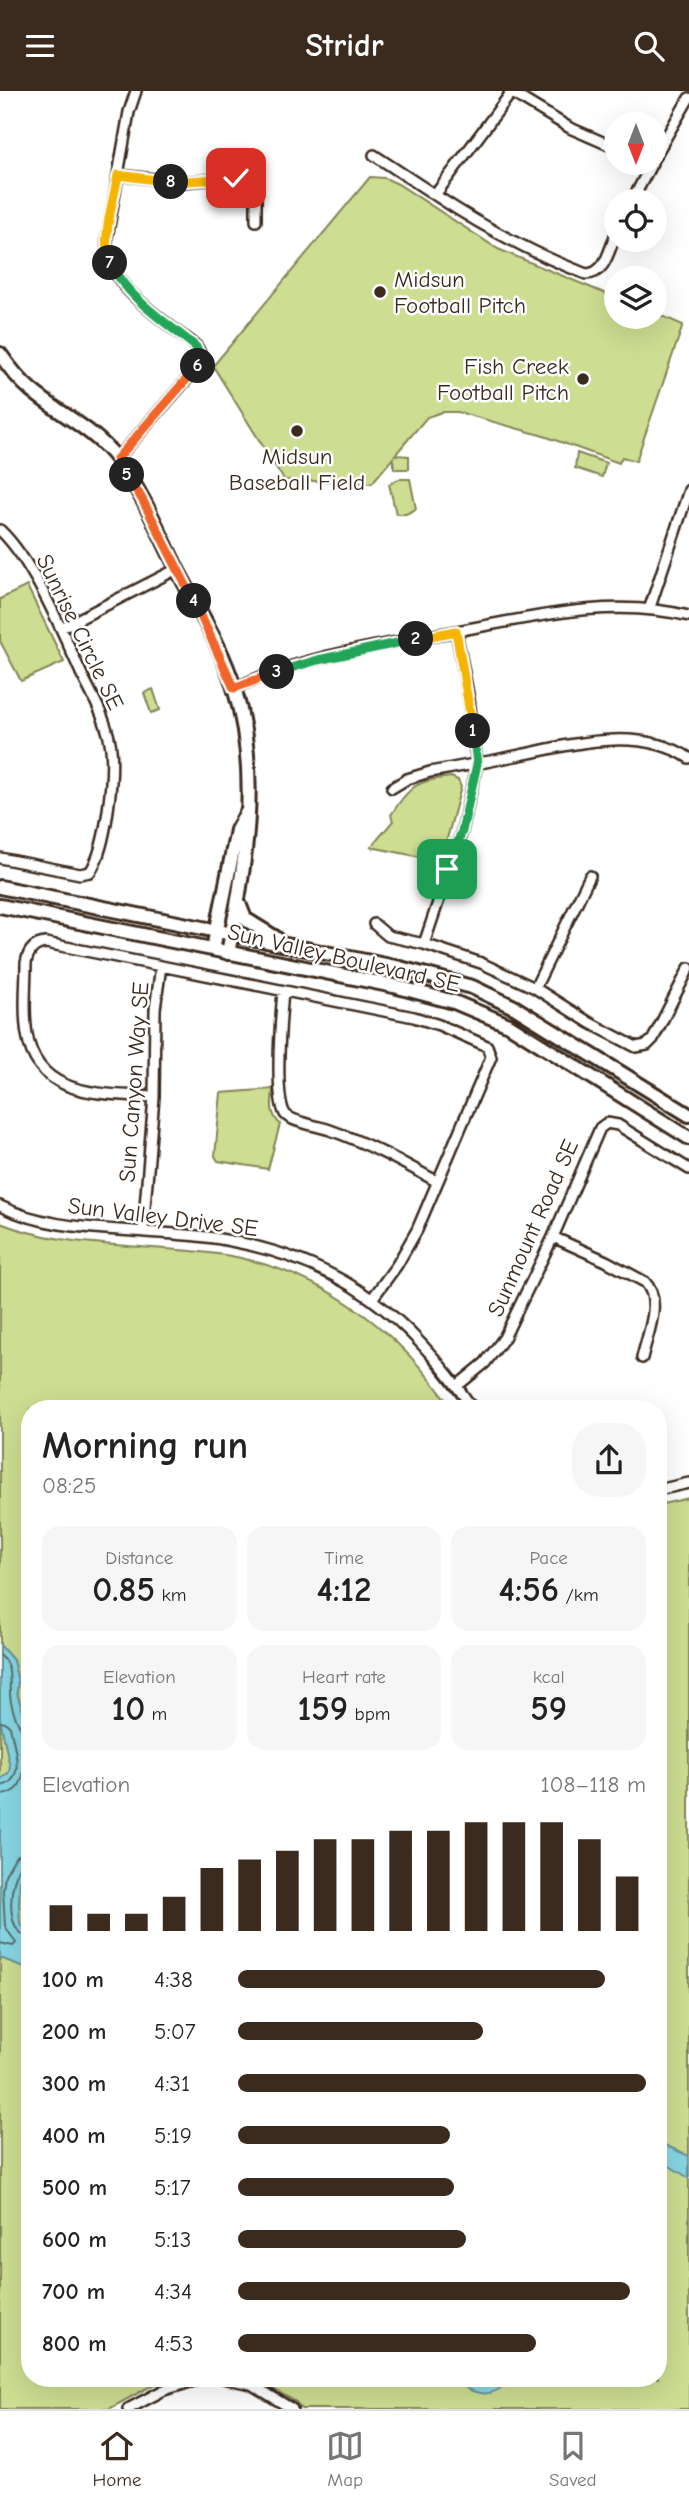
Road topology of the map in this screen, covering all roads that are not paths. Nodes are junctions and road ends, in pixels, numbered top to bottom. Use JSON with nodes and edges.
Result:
{"nodes":[{"id":1,"x":136,"y":91,"type":"edge"},
{"id":2,"x":510,"y":92,"type":"edge"},
{"id":3,"x":689,"y":98,"type":"edge"},
{"id":4,"x":667,"y":136,"type":"edge"},
{"id":5,"x":604,"y":143,"type":"edge"},
{"id":6,"x":374,"y":155,"type":"dead end"},
{"id":7,"x":118,"y":175,"type":"junction"},
{"id":8,"x":435,"y":195,"type":"junction"},
{"id":9,"x":256,"y":221,"type":"dead end"},
{"id":10,"x":608,"y":252,"type":"edge"},
{"id":11,"x":0,"y":353,"type":"edge"},
{"id":12,"x":117,"y":459,"type":"junction"},
{"id":13,"x":689,"y":490,"type":"edge"},
{"id":14,"x":0,"y":530,"type":"edge"},
{"id":15,"x":177,"y":569,"type":"junction"},
{"id":16,"x":650,"y":607,"type":"junction"},
{"id":17,"x":689,"y":616,"type":"edge"},
{"id":18,"x":61,"y":628,"type":"junction"},
{"id":19,"x":456,"y":631,"type":"junction"},
{"id":20,"x":234,"y":688,"type":"junction"},
{"id":21,"x":689,"y":758,"type":"edge"},
{"id":22,"x":477,"y":764,"type":"junction"},
{"id":23,"x":392,"y":788,"type":"dead end"},
{"id":24,"x":247,"y":811,"type":"junction"},
{"id":25,"x":0,"y":858,"type":"edge"},
{"id":26,"x":590,"y":876,"type":"dead end"},
{"id":27,"x":0,"y":887,"type":"edge"},
{"id":28,"x":238,"y":901,"type":"junction"},
{"id":29,"x":0,"y":906,"type":"edge"},
{"id":30,"x":374,"y":925,"type":"dead end"},
{"id":31,"x":217,"y":930,"type":"junction"},
{"id":32,"x":232,"y":933,"type":"junction"},
{"id":33,"x":285,"y":944,"type":"junction"},
{"id":34,"x":424,"y":944,"type":"junction"},
{"id":35,"x":213,"y":949,"type":"junction"},
{"id":36,"x":228,"y":953,"type":"junction"},
{"id":37,"x":161,"y":966,"type":"junction"},
{"id":38,"x":689,"y":968,"type":"edge"},
{"id":39,"x":534,"y":988,"type":"junction"},
{"id":40,"x":283,"y":991,"type":"junction"},
{"id":41,"x":154,"y":1097,"type":"junction"},
{"id":42,"x":689,"y":1115,"type":"edge"},
{"id":43,"x":689,"y":1138,"type":"edge"},
{"id":44,"x":689,"y":1169,"type":"edge"},
{"id":45,"x":436,"y":1181,"type":"junction"},
{"id":46,"x":0,"y":1206,"type":"edge"},
{"id":47,"x":143,"y":1231,"type":"junction"},
{"id":48,"x":553,"y":1237,"type":"junction"},
{"id":49,"x":372,"y":1299,"type":"junction"},
{"id":50,"x":642,"y":1358,"type":"dead end"},
{"id":51,"x":457,"y":1385,"type":"junction"},
{"id":52,"x":467,"y":1400,"type":"edge"},
{"id":53,"x":689,"y":1483,"type":"edge"},
{"id":54,"x":667,"y":1488,"type":"edge"},
{"id":55,"x":174,"y":2387,"type":"edge"},
{"id":56,"x":256,"y":2387,"type":"edge"},
{"id":57,"x":128,"y":2409,"type":"edge"},
{"id":58,"x":292,"y":2409,"type":"edge"}],
"edges":[{"from":1,"to":7,"type":"street"},
{"from":2,"to":5,"type":"street"},
{"from":2,"to":8,"type":"street"},
{"from":3,"to":4,"type":"street"},
{"from":6,"to":8,"type":"street"},
{"from":7,"to":9,"type":"street"},
{"from":7,"to":12,"type":"street"},
{"from":8,"to":10,"type":"street"},
{"from":11,"to":12,"type":"main road"},
{"from":12,"to":15,"type":"main road"},
{"from":13,"to":16,"type":"street"},
{"from":14,"to":18,"type":"street","name":"Sunrise Circle SE"},
{"from":15,"to":18,"type":"street"},
{"from":15,"to":20,"type":"main road"},
{"from":16,"to":17,"type":"street"},
{"from":16,"to":19,"type":"street"},
{"from":18,"to":25,"type":"street","name":"Sunrise Circle SE"},
{"from":19,"to":20,"type":"street"},
{"from":19,"to":22,"type":"street"},
{"from":20,"to":24,"type":"main road"},
{"from":21,"to":22,"type":"street"},
{"from":22,"to":23,"type":"street"},
{"from":22,"to":34,"type":"street"},
{"from":24,"to":28,"type":"main road"},
{"from":24,"to":31,"type":"main road"},
{"from":26,"to":39,"type":"street"},
{"from":27,"to":31,"type":"main road","name":"Sun Valley Boulevard SE"},
{"from":28,"to":32,"type":"main road"},
{"from":28,"to":33,"type":"main road"},
{"from":29,"to":35,"type":"main road","name":"Sun Valley Boulevard SE"},
{"from":30,"to":34,"type":"street"},
{"from":31,"to":32,"type":"main road","name":"Sun Valley Boulevard SE"},
{"from":31,"to":35,"type":"main road"},
{"from":32,"to":33,"type":"main road","name":"Sun Valley Boulevard SE"},
{"from":32,"to":36,"type":"main road"},
{"from":33,"to":42,"type":"main road","name":"Sun Valley Boulevard SE"},
{"from":34,"to":39,"type":"street"},
{"from":35,"to":36,"type":"main road","name":"Sun Valley Boulevard SE"},
{"from":36,"to":43,"type":"main road","name":"Sun Valley Boulevard SE"},
{"from":37,"to":40,"type":"street","name":"Sun Canyon Way SE"},
{"from":37,"to":41,"type":"street","name":"Sun Canyon Way SE"},
{"from":37,"to":41,"type":"street"},
{"from":38,"to":39,"type":"street"},
{"from":40,"to":45,"type":"street"},
{"from":40,"to":45,"type":"street","name":"Sun Canyon Way SE"},
{"from":41,"to":47,"type":"street","name":"Sun Canyon Way SE"},
{"from":44,"to":48,"type":"street","name":"Sunmount Road SE"},
{"from":45,"to":49,"type":"street","name":"Sun Canyon Way SE"},
{"from":46,"to":47,"type":"street","name":"Sun Valley Drive SE"},
{"from":47,"to":49,"type":"street","name":"Sun Valley Drive SE"},
{"from":48,"to":50,"type":"street"},
{"from":48,"to":51,"type":"street","name":"Sunmount Road SE"},
{"from":49,"to":51,"type":"street","name":"Sun Valley Drive SE"},
{"from":51,"to":52,"type":"street","name":"Sun Valley Drive SE"},
{"from":53,"to":54,"type":"street"},
{"from":55,"to":57,"type":"street"},
{"from":56,"to":58,"type":"street"}]}
